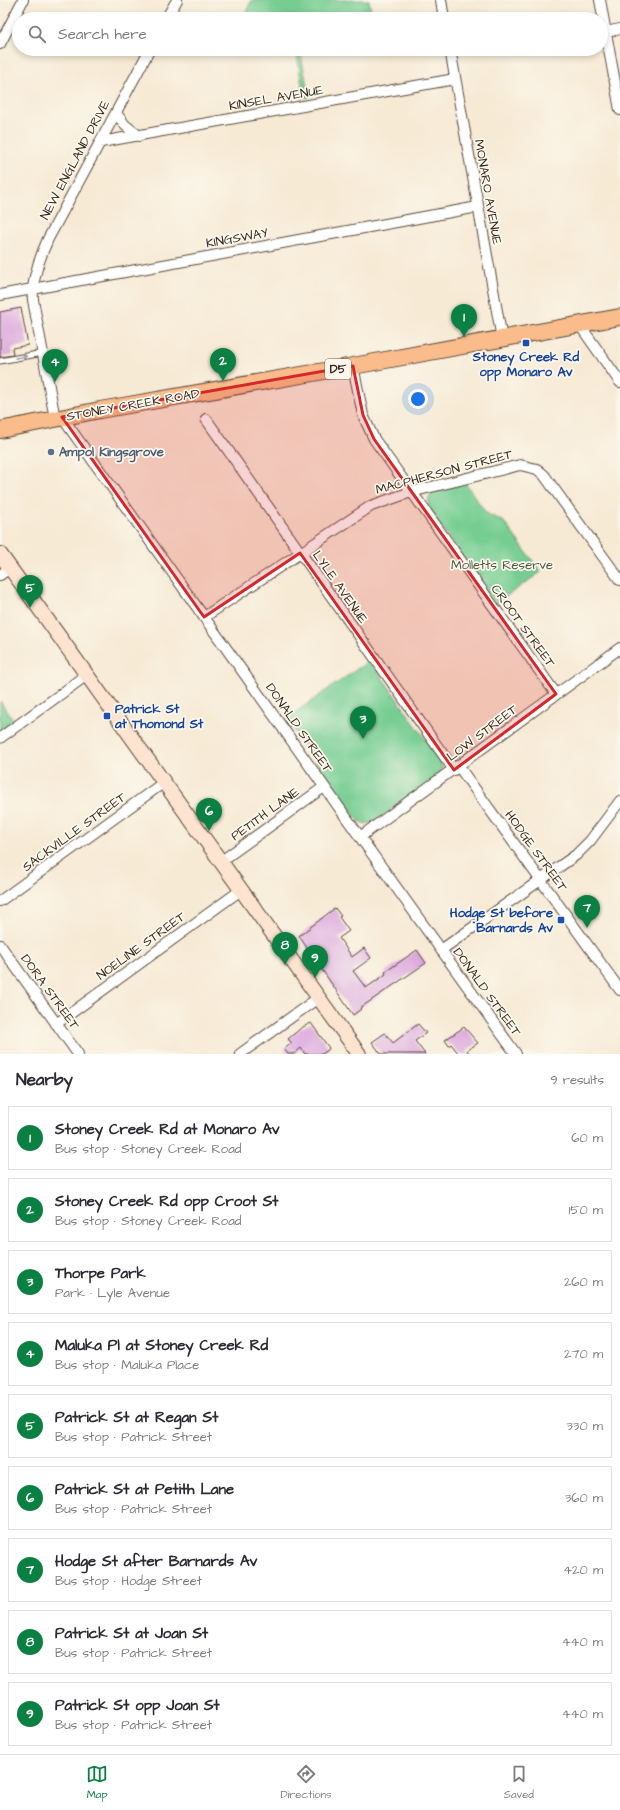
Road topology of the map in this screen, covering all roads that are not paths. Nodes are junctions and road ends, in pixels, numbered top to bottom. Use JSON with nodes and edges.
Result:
{"nodes":[{"id":1,"x":24,"y":0,"type":"edge"},
{"id":2,"x":177,"y":0,"type":"edge"},
{"id":3,"x":441,"y":0,"type":"edge"},
{"id":4,"x":600,"y":0,"type":"edge"},
{"id":5,"x":17,"y":12,"type":"edge"},
{"id":6,"x":170,"y":12,"type":"edge"},
{"id":7,"x":443,"y":12,"type":"edge"},
{"id":8,"x":602,"y":12,"type":"edge"},
{"id":9,"x":12,"y":22,"type":"edge"},
{"id":10,"x":620,"y":29,"type":"edge"},
{"id":11,"x":608,"y":32,"type":"edge"},
{"id":12,"x":608,"y":43,"type":"edge"},
{"id":13,"x":0,"y":44,"type":"edge"},
{"id":14,"x":146,"y":56,"type":"edge"},
{"id":15,"x":451,"y":56,"type":"edge"},
{"id":16,"x":455,"y":79,"type":"junction"},
{"id":17,"x":620,"y":110,"type":"edge"},
{"id":18,"x":116,"y":113,"type":"junction"},
{"id":19,"x":139,"y":136,"type":"junction"},
{"id":20,"x":101,"y":142,"type":"junction"},
{"id":21,"x":478,"y":208,"type":"junction"},
{"id":22,"x":34,"y":288,"type":"junction"},
{"id":23,"x":0,"y":295,"type":"edge"},
{"id":24,"x":620,"y":317,"type":"edge"},
{"id":25,"x":579,"y":324,"type":"junction"},
{"id":26,"x":502,"y":339,"type":"junction"},
{"id":27,"x":43,"y":353,"type":"junction"},
{"id":28,"x":0,"y":361,"type":"edge"},
{"id":29,"x":353,"y":366,"type":"junction"},
{"id":30,"x":620,"y":382,"type":"edge"},
{"id":31,"x":58,"y":418,"type":"junction"},
{"id":32,"x":206,"y":419,"type":"dead end"},
{"id":33,"x":0,"y":430,"type":"edge"},
{"id":34,"x":411,"y":492,"type":"junction"},
{"id":35,"x":300,"y":553,"type":"junction"},
{"id":36,"x":0,"y":554,"type":"edge"},
{"id":37,"x":5,"y":572,"type":"edge"},
{"id":38,"x":620,"y":580,"type":"edge"},
{"id":39,"x":204,"y":617,"type":"junction"},
{"id":40,"x":620,"y":648,"type":"edge"},
{"id":41,"x":87,"y":675,"type":"junction"},
{"id":42,"x":556,"y":694,"type":"junction"},
{"id":43,"x":0,"y":738,"type":"edge"},
{"id":44,"x":457,"y":768,"type":"junction"},
{"id":45,"x":164,"y":783,"type":"junction"},
{"id":46,"x":324,"y":787,"type":"junction"},
{"id":47,"x":620,"y":801,"type":"edge"},
{"id":48,"x":360,"y":837,"type":"junction"},
{"id":49,"x":220,"y":862,"type":"junction"},
{"id":50,"x":541,"y":879,"type":"junction"},
{"id":51,"x":241,"y":890,"type":"junction"},
{"id":52,"x":0,"y":901,"type":"edge"},
{"id":53,"x":0,"y":945,"type":"edge"},
{"id":54,"x":441,"y":950,"type":"junction"},
{"id":55,"x":620,"y":990,"type":"edge"},
{"id":56,"x":318,"y":998,"type":"junction"},
{"id":57,"x":56,"y":1024,"type":"junction"},
{"id":58,"x":78,"y":1054,"type":"edge"},
{"id":59,"x":240,"y":1054,"type":"edge"},
{"id":60,"x":359,"y":1054,"type":"edge"},
{"id":61,"x":516,"y":1054,"type":"edge"}],
"edges":[{"from":1,"to":5,"type":"street"},
{"from":2,"to":6,"type":"street"},
{"from":3,"to":7,"type":"street"},
{"from":4,"to":8,"type":"street"},
{"from":9,"to":13,"type":"street"},
{"from":10,"to":11,"type":"street"},
{"from":12,"to":17,"type":"street"},
{"from":14,"to":18,"type":"street","name":"NEW ENGLAND DRIVE"},
{"from":15,"to":16,"type":"street","name":"MONARO AVENUE"},
{"from":16,"to":19,"type":"street","name":"KINSEL AVENUE"},
{"from":16,"to":21,"type":"street","name":"MONARO AVENUE"},
{"from":18,"to":19,"type":"street"},
{"from":18,"to":20,"type":"street","name":"NEW ENGLAND DRIVE"},
{"from":19,"to":20,"type":"street","name":"KINSEL AVENUE"},
{"from":20,"to":22,"type":"street","name":"NEW ENGLAND DRIVE"},
{"from":21,"to":22,"type":"street","name":"KINGSWAY"},
{"from":21,"to":26,"type":"street","name":"MONARO AVENUE"},
{"from":22,"to":23,"type":"street","name":"KINGSWAY"},
{"from":22,"to":27,"type":"street","name":"NEW ENGLAND DRIVE"},
{"from":24,"to":25,"type":"main road","name":"STONEY CREEK ROAD","number":"D5"},
{"from":25,"to":26,"type":"main road","name":"STONEY CREEK ROAD","number":"D5"},
{"from":25,"to":30,"type":"street"},
{"from":26,"to":29,"type":"main road","name":"STONEY CREEK ROAD","number":"D5"},
{"from":28,"to":27,"type":"lane","one_way":true},
{"from":27,"to":31,"type":"street","name":"NEW ENGLAND DRIVE"},
{"from":29,"to":31,"type":"main road","name":"STONEY CREEK ROAD","number":"D5"},
{"from":29,"to":34,"type":"street","name":"CROOT STREET"},
{"from":31,"to":33,"type":"main road","name":"STONEY CREEK ROAD","number":"D5"},
{"from":31,"to":39,"type":"street","name":"DONALD STREET"},
{"from":32,"to":35,"type":"street","name":"LYLE AVENUE"},
{"from":34,"to":35,"type":"street","name":"MACPHERSON STREET"},
{"from":34,"to":38,"type":"street","name":"MACPHERSON STREET"},
{"from":34,"to":42,"type":"street","name":"CROOT STREET"},
{"from":35,"to":39,"type":"street","name":"MACPHERSON STREET"},
{"from":35,"to":44,"type":"street","name":"LYLE AVENUE"},
{"from":36,"to":37,"type":"street"},
{"from":37,"to":41,"type":"street"},
{"from":39,"to":46,"type":"street","name":"DONALD STREET"},
{"from":40,"to":42,"type":"street","name":"LOW STREET"},
{"from":41,"to":43,"type":"street"},
{"from":41,"to":45,"type":"street"},
{"from":42,"to":44,"type":"street","name":"LOW STREET"},
{"from":44,"to":48,"type":"street","name":"LOW STREET"},
{"from":44,"to":50,"type":"street","name":"HODGE STREET"},
{"from":45,"to":49,"type":"street"},
{"from":45,"to":52,"type":"street","name":"SACKVILLE STREET"},
{"from":46,"to":48,"type":"street","name":"DONALD STREET"},
{"from":46,"to":49,"type":"street","name":"PETITH LANE"},
{"from":47,"to":50,"type":"street"},
{"from":48,"to":54,"type":"street","name":"DONALD STREET"},
{"from":49,"to":51,"type":"street"},
{"from":50,"to":54,"type":"street"},
{"from":50,"to":55,"type":"street","name":"HODGE STREET"},
{"from":51,"to":56,"type":"street"},
{"from":51,"to":57,"type":"street","name":"NOELINE STREET"},
{"from":53,"to":57,"type":"street","name":"DORA STREET"},
{"from":54,"to":61,"type":"street","name":"DONALD STREET"},
{"from":56,"to":59,"type":"street"},
{"from":56,"to":60,"type":"street"},
{"from":57,"to":58,"type":"street","name":"DORA STREET"}]}
